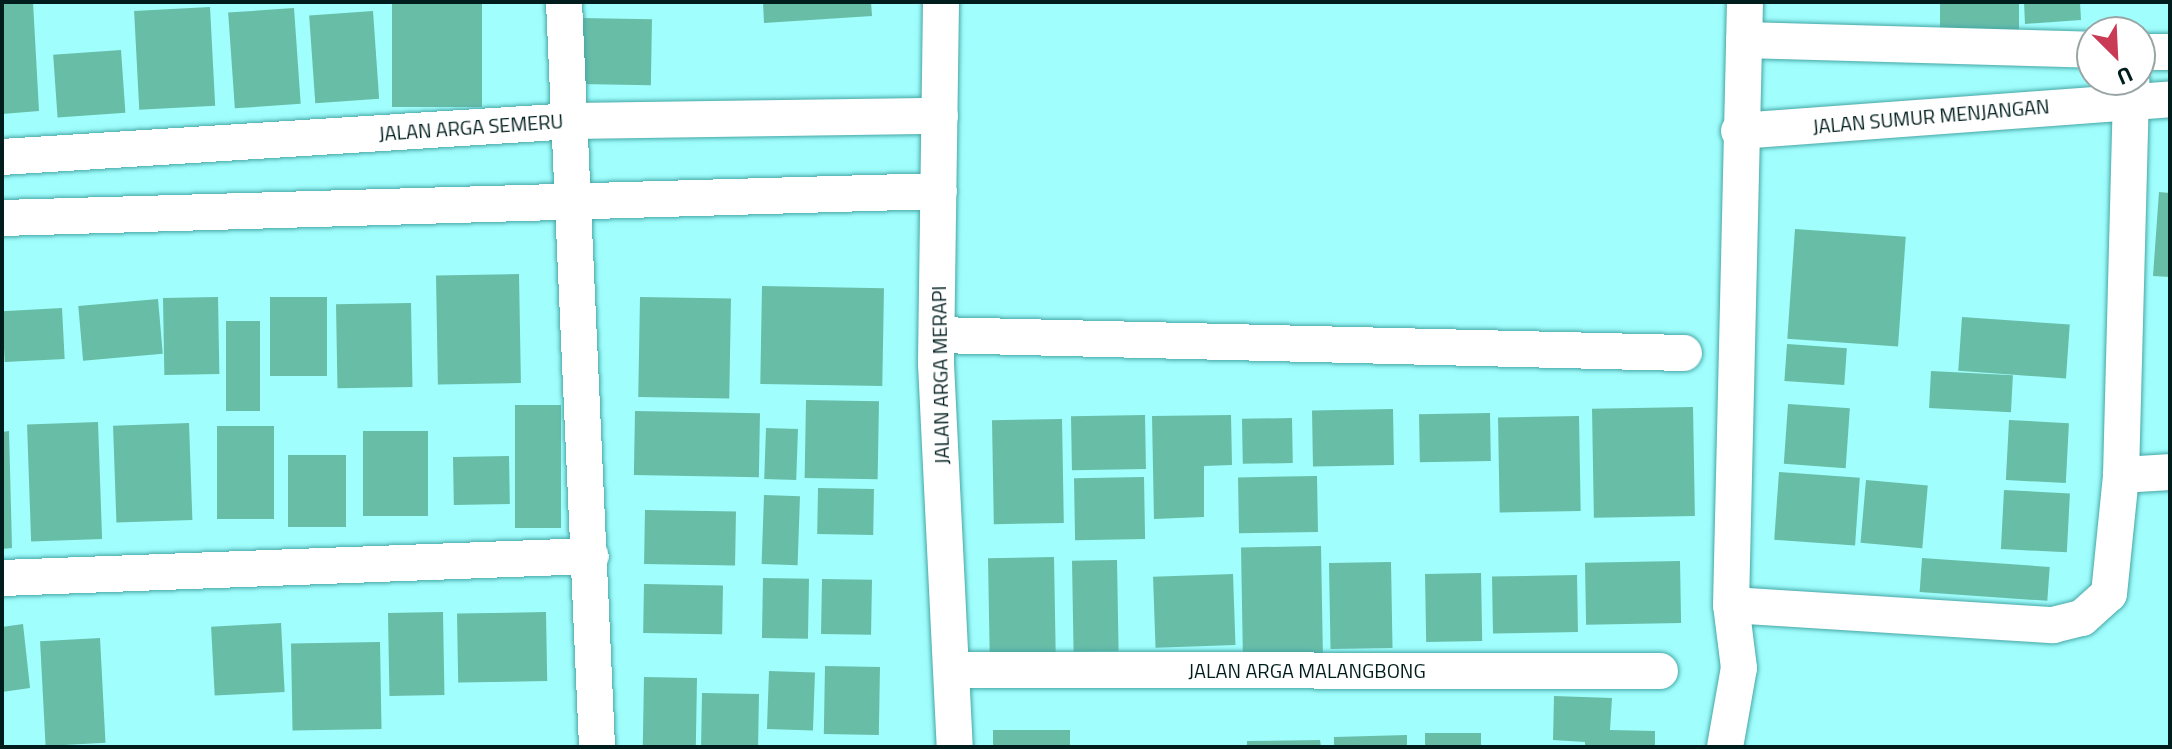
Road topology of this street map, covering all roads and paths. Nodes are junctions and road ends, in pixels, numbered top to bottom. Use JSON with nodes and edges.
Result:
{"nodes":[{"id":1,"x":564,"y":2,"type":"edge"},
{"id":2,"x":941,"y":2,"type":"edge"},
{"id":3,"x":1745,"y":2,"type":"edge"},
{"id":4,"x":1744,"y":40,"type":"junction"},
{"id":5,"x":2076,"y":50,"type":"edge"},
{"id":6,"x":2076,"y":96,"type":"edge"},
{"id":7,"x":2130,"y":96,"type":"edge"},
{"id":8,"x":940,"y":116,"type":"junction"},
{"id":9,"x":572,"y":121,"type":"junction"},
{"id":10,"x":1739,"y":131,"type":"junction"},
{"id":11,"x":2,"y":157,"type":"edge"},
{"id":12,"x":939,"y":191,"type":"junction"},
{"id":13,"x":573,"y":201,"type":"junction"},
{"id":14,"x":2,"y":218,"type":"edge"},
{"id":15,"x":937,"y":335,"type":"junction"},
{"id":16,"x":1684,"y":353,"type":"dead end"},
{"id":17,"x":2170,"y":472,"type":"edge"},
{"id":18,"x":2121,"y":475,"type":"junction"},
{"id":19,"x":591,"y":556,"type":"junction"},
{"id":20,"x":2,"y":578,"type":"edge"},
{"id":21,"x":1731,"y":605,"type":"junction"},
{"id":22,"x":954,"y":670,"type":"junction"},
{"id":23,"x":1660,"y":671,"type":"dead end"},
{"id":24,"x":597,"y":747,"type":"edge"},
{"id":25,"x":955,"y":747,"type":"edge"},
{"id":26,"x":1725,"y":747,"type":"edge"}],
"edges":[{"from":1,"to":9,"type":"street"},
{"from":2,"to":8,"type":"street","name":"JALAN ARGA MERAPI"},
{"from":3,"to":4,"type":"street"},
{"from":4,"to":5,"type":"street"},
{"from":4,"to":10,"type":"street"},
{"from":6,"to":10,"type":"street","name":"JALAN SUMUR MENJANGAN"},
{"from":7,"to":18,"type":"street"},
{"from":8,"to":9,"type":"street","name":"JALAN ARGA SEMERU"},
{"from":8,"to":12,"type":"street","name":"JALAN ARGA MERAPI"},
{"from":9,"to":11,"type":"street","name":"JALAN ARGA SEMERU"},
{"from":9,"to":13,"type":"street"},
{"from":10,"to":21,"type":"street"},
{"from":12,"to":13,"type":"street"},
{"from":12,"to":15,"type":"street","name":"JALAN ARGA MERAPI"},
{"from":13,"to":14,"type":"street"},
{"from":13,"to":19,"type":"street"},
{"from":15,"to":16,"type":"street"},
{"from":15,"to":22,"type":"street","name":"JALAN ARGA MERAPI"},
{"from":17,"to":18,"type":"street"},
{"from":18,"to":21,"type":"street"},
{"from":19,"to":20,"type":"street"},
{"from":19,"to":24,"type":"street"},
{"from":21,"to":26,"type":"street"},
{"from":22,"to":23,"type":"street","name":"JALAN ARGA MALANGBONG"},
{"from":22,"to":25,"type":"street","name":"JALAN ARGA MERAPI"}]}
